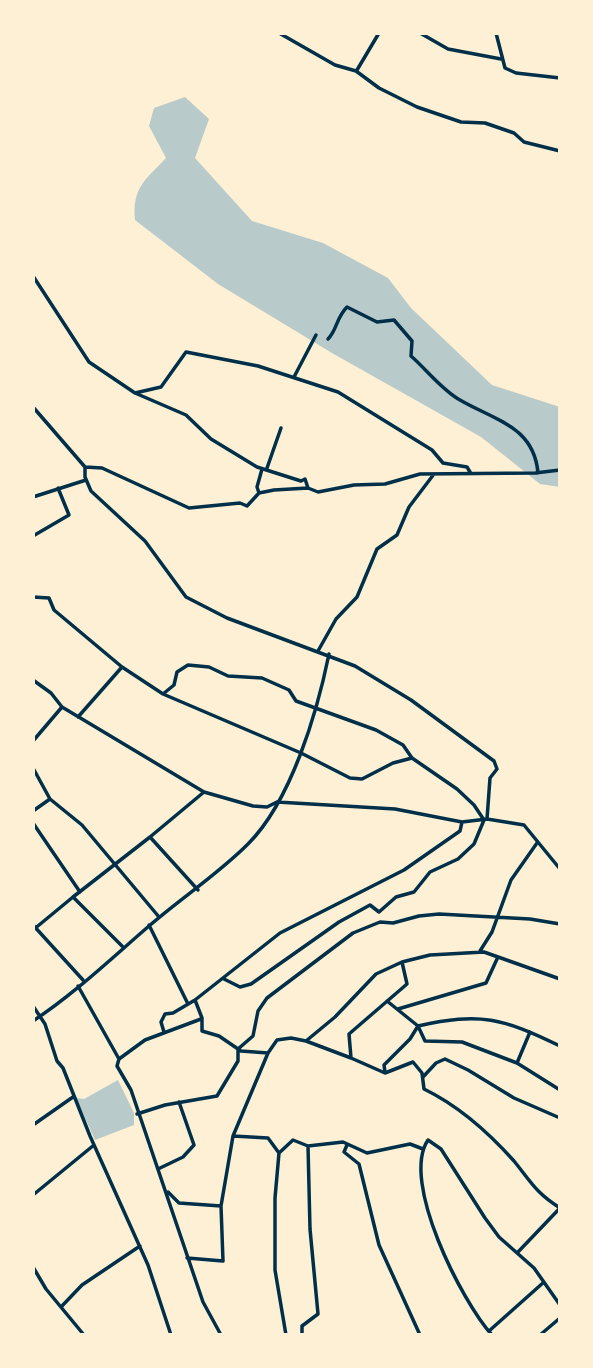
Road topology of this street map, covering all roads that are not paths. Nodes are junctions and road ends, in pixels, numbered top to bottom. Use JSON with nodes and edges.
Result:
{"nodes":[{"id":1,"x":279,"y":33,"type":"edge"},
{"id":2,"x":379,"y":33,"type":"edge"},
{"id":3,"x":420,"y":33,"type":"edge"},
{"id":4,"x":496,"y":33,"type":"edge"},
{"id":5,"x":501,"y":59,"type":"junction"},
{"id":6,"x":356,"y":71,"type":"junction"},
{"id":7,"x":560,"y":78,"type":"edge"},
{"id":8,"x":560,"y":151,"type":"edge"},
{"id":9,"x":33,"y":276,"type":"edge"},
{"id":10,"x":316,"y":335,"type":"dead end"},
{"id":11,"x":328,"y":339,"type":"dead end"},
{"id":12,"x":294,"y":377,"type":"junction"},
{"id":13,"x":135,"y":393,"type":"junction"},
{"id":14,"x":33,"y":408,"type":"edge"},
{"id":15,"x":281,"y":428,"type":"dead end"},
{"id":16,"x":85,"y":467,"type":"junction"},
{"id":17,"x":265,"y":469,"type":"junction"},
{"id":18,"x":560,"y":470,"type":"edge"},
{"id":19,"x":470,"y":472,"type":"junction"},
{"id":20,"x":538,"y":473,"type":"junction"},
{"id":21,"x":434,"y":474,"type":"junction"},
{"id":22,"x":86,"y":480,"type":"junction"},
{"id":23,"x":58,"y":488,"type":"junction"},
{"id":24,"x":308,"y":488,"type":"junction"},
{"id":25,"x":259,"y":494,"type":"junction"},
{"id":26,"x":33,"y":498,"type":"edge"},
{"id":27,"x":33,"y":536,"type":"edge"},
{"id":28,"x":33,"y":597,"type":"edge"},
{"id":29,"x":318,"y":651,"type":"junction"},
{"id":30,"x":329,"y":654,"type":"junction"},
{"id":31,"x":122,"y":667,"type":"junction"},
{"id":32,"x":33,"y":680,"type":"edge"},
{"id":33,"x":163,"y":694,"type":"junction"},
{"id":34,"x":62,"y":707,"type":"junction"},
{"id":35,"x":318,"y":709,"type":"junction"},
{"id":36,"x":78,"y":717,"type":"junction"},
{"id":37,"x":33,"y":741,"type":"edge"},
{"id":38,"x":301,"y":753,"type":"junction"},
{"id":39,"x":412,"y":758,"type":"junction"},
{"id":40,"x":33,"y":768,"type":"edge"},
{"id":41,"x":204,"y":792,"type":"junction"},
{"id":42,"x":50,"y":799,"type":"junction"},
{"id":43,"x":277,"y":802,"type":"junction"},
{"id":44,"x":33,"y":811,"type":"edge"},
{"id":45,"x":485,"y":820,"type":"junction"},
{"id":46,"x":462,"y":822,"type":"junction"},
{"id":47,"x":33,"y":823,"type":"edge"},
{"id":48,"x":150,"y":837,"type":"junction"},
{"id":49,"x":537,"y":843,"type":"junction"},
{"id":50,"x":115,"y":863,"type":"junction"},
{"id":51,"x":560,"y":869,"type":"edge"},
{"id":52,"x":198,"y":890,"type":"junction"},
{"id":53,"x":80,"y":892,"type":"junction"},
{"id":54,"x":73,"y":897,"type":"junction"},
{"id":55,"x":159,"y":917,"type":"junction"},
{"id":56,"x":498,"y":917,"type":"junction"},
{"id":57,"x":560,"y":924,"type":"edge"},
{"id":58,"x":149,"y":925,"type":"junction"},
{"id":59,"x":34,"y":928,"type":"edge"},
{"id":60,"x":124,"y":947,"type":"junction"},
{"id":61,"x":480,"y":951,"type":"junction"},
{"id":62,"x":497,"y":958,"type":"junction"},
{"id":63,"x":402,"y":962,"type":"junction"},
{"id":64,"x":224,"y":979,"type":"junction"},
{"id":65,"x":560,"y":979,"type":"edge"},
{"id":66,"x":83,"y":980,"type":"junction"},
{"id":67,"x":78,"y":986,"type":"junction"},
{"id":68,"x":195,"y":1000,"type":"junction"},
{"id":69,"x":387,"y":1001,"type":"junction"},
{"id":70,"x":188,"y":1004,"type":"junction"},
{"id":71,"x":33,"y":1006,"type":"edge"},
{"id":72,"x":398,"y":1009,"type":"junction"},
{"id":73,"x":39,"y":1017,"type":"junction"},
{"id":74,"x":202,"y":1018,"type":"junction"},
{"id":75,"x":33,"y":1021,"type":"edge"},
{"id":76,"x":418,"y":1026,"type":"junction"},
{"id":77,"x":164,"y":1032,"type":"junction"},
{"id":78,"x":530,"y":1032,"type":"junction"},
{"id":79,"x":306,"y":1041,"type":"junction"},
{"id":80,"x":560,"y":1046,"type":"edge"},
{"id":81,"x":238,"y":1049,"type":"junction"},
{"id":82,"x":268,"y":1053,"type":"junction"},
{"id":83,"x":351,"y":1058,"type":"junction"},
{"id":84,"x":119,"y":1059,"type":"junction"},
{"id":85,"x":517,"y":1063,"type":"junction"},
{"id":86,"x":385,"y":1073,"type":"junction"},
{"id":87,"x":423,"y":1077,"type":"junction"},
{"id":88,"x":560,"y":1090,"type":"edge"},
{"id":89,"x":73,"y":1097,"type":"junction"},
{"id":90,"x":178,"y":1102,"type":"junction"},
{"id":91,"x":137,"y":1114,"type":"junction"},
{"id":92,"x":560,"y":1118,"type":"edge"},
{"id":93,"x":33,"y":1125,"type":"edge"},
{"id":94,"x":233,"y":1136,"type":"junction"},
{"id":95,"x":94,"y":1145,"type":"junction"},
{"id":96,"x":348,"y":1145,"type":"junction"},
{"id":97,"x":308,"y":1146,"type":"junction"},
{"id":98,"x":423,"y":1149,"type":"junction"},
{"id":99,"x":279,"y":1153,"type":"junction"},
{"id":100,"x":158,"y":1169,"type":"junction"},
{"id":101,"x":165,"y":1186,"type":"junction"},
{"id":102,"x":33,"y":1195,"type":"edge"},
{"id":103,"x":221,"y":1206,"type":"junction"},
{"id":104,"x":560,"y":1208,"type":"edge"},
{"id":105,"x":140,"y":1247,"type":"junction"},
{"id":106,"x":518,"y":1252,"type":"junction"},
{"id":107,"x":187,"y":1258,"type":"junction"},
{"id":108,"x":33,"y":1267,"type":"edge"},
{"id":109,"x":544,"y":1282,"type":"junction"},
{"id":110,"x":560,"y":1305,"type":"edge"},
{"id":111,"x":61,"y":1307,"type":"junction"},
{"id":112,"x":560,"y":1318,"type":"edge"},
{"id":113,"x":490,"y":1333,"type":"edge"},
{"id":114,"x":84,"y":1335,"type":"edge"},
{"id":115,"x":171,"y":1335,"type":"edge"},
{"id":116,"x":221,"y":1335,"type":"edge"},
{"id":117,"x":286,"y":1335,"type":"edge"},
{"id":118,"x":302,"y":1335,"type":"edge"},
{"id":119,"x":420,"y":1335,"type":"edge"},
{"id":120,"x":540,"y":1335,"type":"edge"}],
"edges":[{"from":1,"to":6,"type":"street"},
{"from":2,"to":6,"type":"street"},
{"from":3,"to":5,"type":"street"},
{"from":4,"to":5,"type":"street"},
{"from":5,"to":7,"type":"street"},
{"from":6,"to":8,"type":"street"},
{"from":9,"to":13,"type":"street"},
{"from":10,"to":12,"type":"street"},
{"from":11,"to":20,"type":"street"},
{"from":12,"to":13,"type":"street"},
{"from":12,"to":19,"type":"street"},
{"from":13,"to":17,"type":"street"},
{"from":14,"to":16,"type":"street"},
{"from":15,"to":17,"type":"street"},
{"from":16,"to":22,"type":"street"},
{"from":16,"to":25,"type":"street"},
{"from":17,"to":24,"type":"street"},
{"from":17,"to":25,"type":"street"},
{"from":18,"to":20,"type":"street"},
{"from":19,"to":20,"type":"street"},
{"from":19,"to":21,"type":"street"},
{"from":21,"to":24,"type":"street"},
{"from":21,"to":29,"type":"street"},
{"from":22,"to":23,"type":"street"},
{"from":22,"to":29,"type":"street"},
{"from":23,"to":26,"type":"street"},
{"from":23,"to":27,"type":"street"},
{"from":24,"to":25,"type":"street"},
{"from":28,"to":31,"type":"street"},
{"from":29,"to":30,"type":"street"},
{"from":30,"to":35,"type":"street"},
{"from":30,"to":45,"type":"street"},
{"from":31,"to":33,"type":"street"},
{"from":31,"to":36,"type":"street"},
{"from":32,"to":34,"type":"street"},
{"from":33,"to":35,"type":"street"},
{"from":33,"to":38,"type":"street"},
{"from":34,"to":36,"type":"street"},
{"from":34,"to":37,"type":"street"},
{"from":35,"to":38,"type":"street"},
{"from":35,"to":39,"type":"street"},
{"from":36,"to":41,"type":"street"},
{"from":38,"to":39,"type":"street"},
{"from":38,"to":43,"type":"street"},
{"from":39,"to":45,"type":"street"},
{"from":40,"to":42,"type":"street"},
{"from":41,"to":43,"type":"street"},
{"from":41,"to":48,"type":"street"},
{"from":42,"to":44,"type":"street"},
{"from":42,"to":50,"type":"street"},
{"from":43,"to":46,"type":"street"},
{"from":43,"to":52,"type":"street"},
{"from":45,"to":46,"type":"street"},
{"from":45,"to":49,"type":"street"},
{"from":45,"to":64,"type":"street"},
{"from":46,"to":64,"type":"street"},
{"from":47,"to":53,"type":"street"},
{"from":48,"to":50,"type":"street"},
{"from":48,"to":52,"type":"street"},
{"from":49,"to":51,"type":"street"},
{"from":49,"to":56,"type":"street"},
{"from":50,"to":53,"type":"street"},
{"from":50,"to":55,"type":"street"},
{"from":52,"to":55,"type":"street"},
{"from":53,"to":54,"type":"street"},
{"from":54,"to":59,"type":"street"},
{"from":54,"to":60,"type":"street"},
{"from":55,"to":58,"type":"street"},
{"from":56,"to":57,"type":"street"},
{"from":56,"to":61,"type":"street"},
{"from":56,"to":81,"type":"street"},
{"from":58,"to":60,"type":"street"},
{"from":58,"to":70,"type":"street"},
{"from":59,"to":66,"type":"street"},
{"from":60,"to":66,"type":"street"},
{"from":61,"to":62,"type":"street"},
{"from":61,"to":63,"type":"street"},
{"from":62,"to":65,"type":"street"},
{"from":62,"to":72,"type":"street"},
{"from":63,"to":69,"type":"street"},
{"from":63,"to":79,"type":"street"},
{"from":64,"to":68,"type":"street"},
{"from":66,"to":67,"type":"street"},
{"from":67,"to":73,"type":"street"},
{"from":67,"to":84,"type":"street"},
{"from":68,"to":70,"type":"street"},
{"from":68,"to":74,"type":"street"},
{"from":69,"to":72,"type":"street"},
{"from":69,"to":83,"type":"street"},
{"from":70,"to":77,"type":"street"},
{"from":71,"to":73,"type":"street"},
{"from":72,"to":76,"type":"street"},
{"from":73,"to":75,"type":"street"},
{"from":73,"to":89,"type":"street"},
{"from":74,"to":77,"type":"street"},
{"from":74,"to":81,"type":"street"},
{"from":76,"to":78,"type":"street"},
{"from":76,"to":85,"type":"street"},
{"from":76,"to":86,"type":"street"},
{"from":77,"to":84,"type":"street"},
{"from":78,"to":80,"type":"street"},
{"from":78,"to":85,"type":"street"},
{"from":79,"to":82,"type":"street"},
{"from":79,"to":83,"type":"street"},
{"from":81,"to":82,"type":"street"},
{"from":81,"to":90,"type":"street"},
{"from":82,"to":94,"type":"street"},
{"from":83,"to":86,"type":"street"},
{"from":84,"to":91,"type":"street"},
{"from":85,"to":88,"type":"street"},
{"from":86,"to":87,"type":"street"},
{"from":87,"to":92,"type":"street"},
{"from":87,"to":104,"type":"street"},
{"from":89,"to":93,"type":"street"},
{"from":89,"to":95,"type":"street"},
{"from":90,"to":91,"type":"street"},
{"from":90,"to":100,"type":"street"},
{"from":91,"to":100,"type":"street"},
{"from":94,"to":99,"type":"street"},
{"from":94,"to":103,"type":"street"},
{"from":95,"to":102,"type":"street"},
{"from":95,"to":105,"type":"street"},
{"from":96,"to":97,"type":"street"},
{"from":96,"to":98,"type":"street"},
{"from":96,"to":119,"type":"street"},
{"from":97,"to":99,"type":"street"},
{"from":97,"to":118,"type":"street"},
{"from":98,"to":106,"type":"street"},
{"from":98,"to":113,"type":"street"},
{"from":99,"to":117,"type":"street"},
{"from":100,"to":101,"type":"street"},
{"from":101,"to":103,"type":"street"},
{"from":101,"to":107,"type":"street"},
{"from":103,"to":107,"type":"street"},
{"from":104,"to":106,"type":"street"},
{"from":105,"to":111,"type":"street"},
{"from":105,"to":115,"type":"street"},
{"from":106,"to":109,"type":"street"},
{"from":107,"to":116,"type":"street"},
{"from":108,"to":111,"type":"street"},
{"from":109,"to":110,"type":"street"},
{"from":109,"to":113,"type":"street"},
{"from":111,"to":114,"type":"street"},
{"from":112,"to":120,"type":"street"}]}
